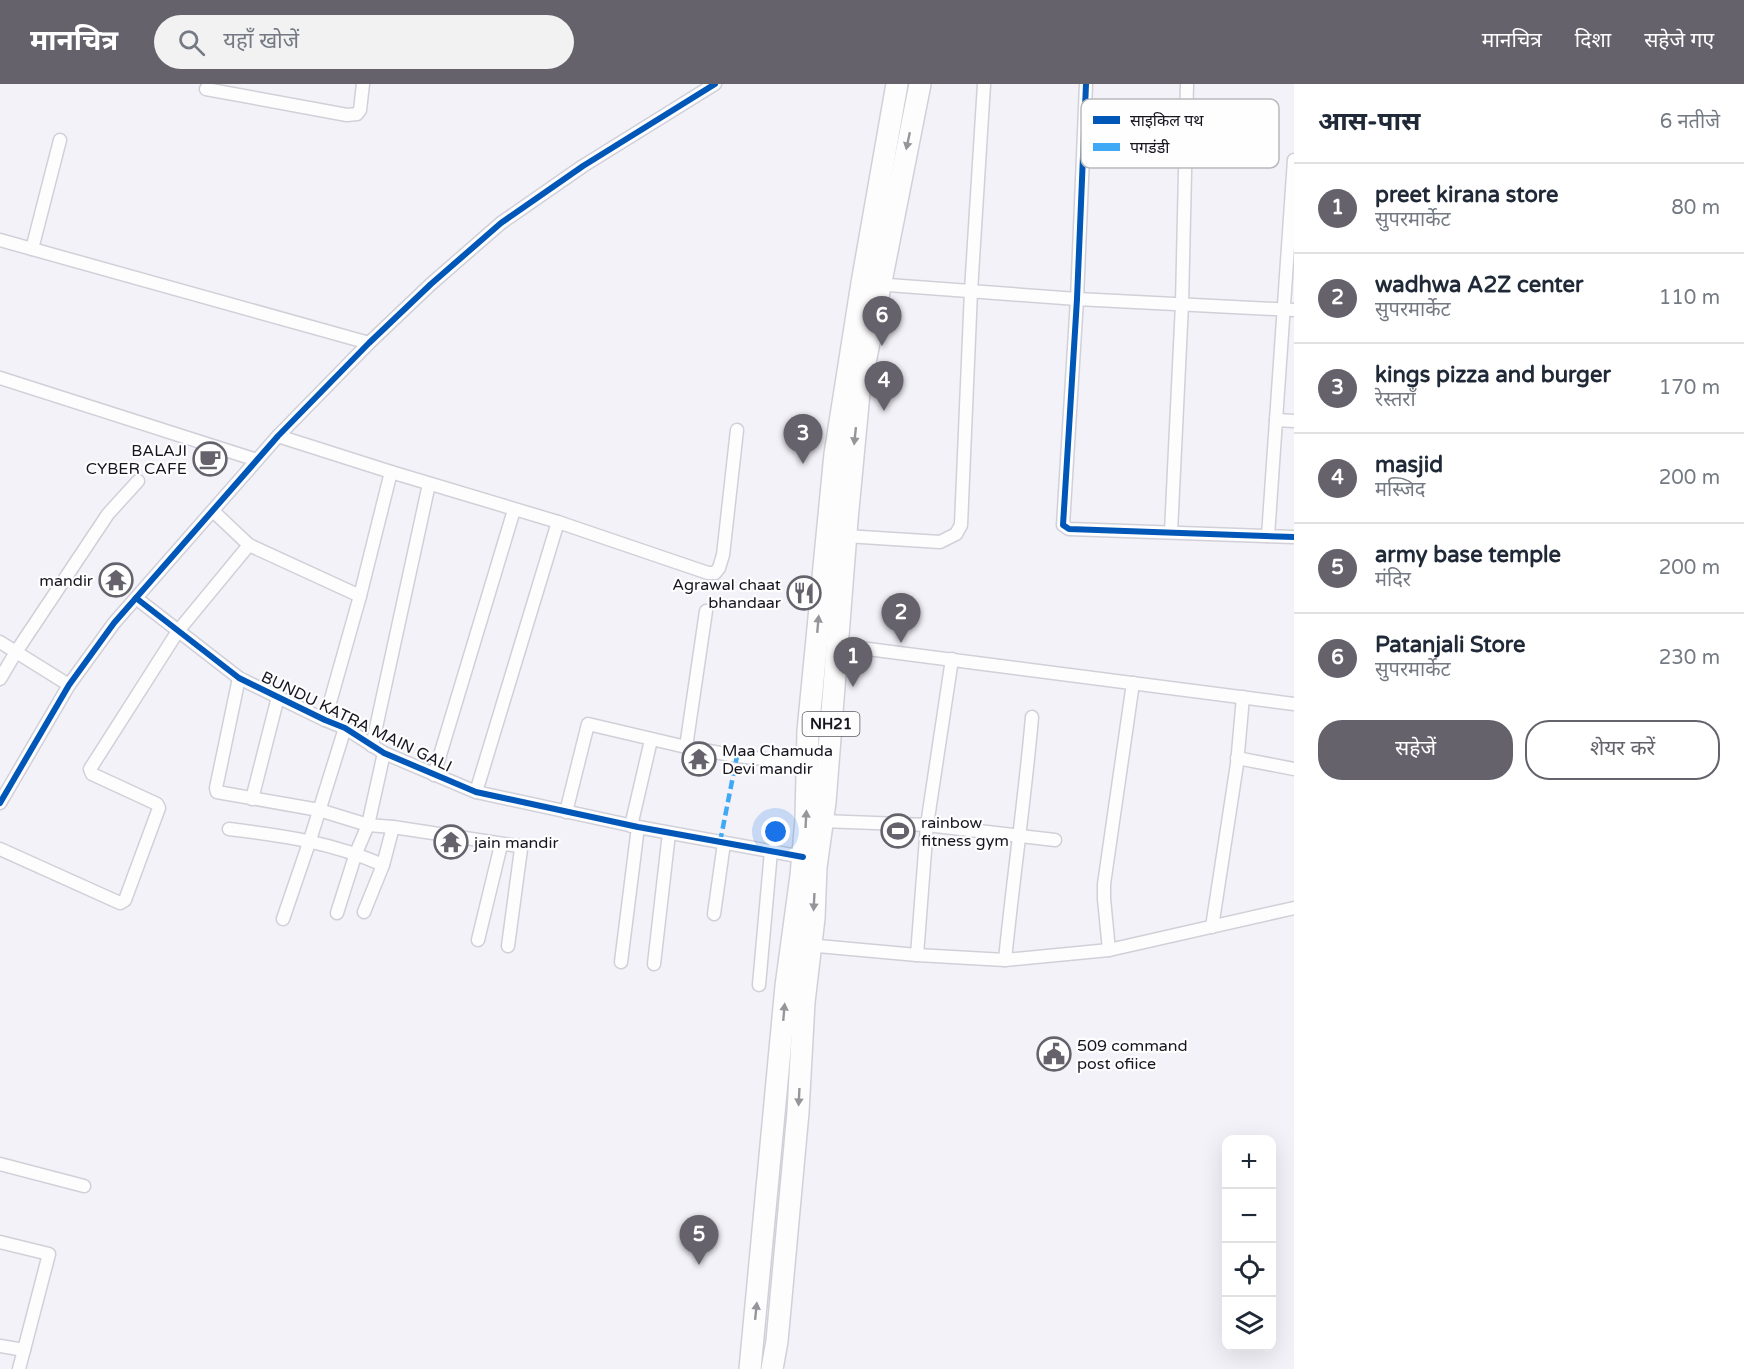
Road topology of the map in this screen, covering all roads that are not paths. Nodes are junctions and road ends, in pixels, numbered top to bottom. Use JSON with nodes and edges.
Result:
{"nodes":[{"id":1,"x":363,"y":84,"type":"edge"},
{"id":2,"x":715,"y":84,"type":"edge"},
{"id":3,"x":897,"y":84,"type":"edge"},
{"id":4,"x":920,"y":84,"type":"edge"},
{"id":5,"x":984,"y":84,"type":"edge"},
{"id":6,"x":1086,"y":84,"type":"edge"},
{"id":7,"x":1187,"y":84,"type":"edge"},
{"id":8,"x":206,"y":89,"type":"dead end"},
{"id":9,"x":1086,"y":99,"type":"edge"},
{"id":10,"x":1187,"y":99,"type":"edge"},
{"id":11,"x":60,"y":140,"type":"dead end"},
{"id":12,"x":1294,"y":160,"type":"edge"},
{"id":13,"x":1083,"y":168,"type":"edge"},
{"id":14,"x":1185,"y":168,"type":"edge"},
{"id":15,"x":1293,"y":206,"type":"edge"},
{"id":16,"x":0,"y":240,"type":"edge"},
{"id":17,"x":32,"y":249,"type":"junction"},
{"id":18,"x":870,"y":284,"type":"junction"},
{"id":19,"x":971,"y":291,"type":"junction"},
{"id":20,"x":1077,"y":299,"type":"junction"},
{"id":21,"x":1182,"y":304,"type":"junction"},
{"id":22,"x":1289,"y":309,"type":"edge"},
{"id":23,"x":369,"y":343,"type":"junction"},
{"id":24,"x":0,"y":378,"type":"edge"},
{"id":25,"x":1276,"y":420,"type":"junction"},
{"id":26,"x":1294,"y":421,"type":"edge"},
{"id":27,"x":737,"y":430,"type":"dead end"},
{"id":28,"x":278,"y":436,"type":"junction"},
{"id":29,"x":257,"y":460,"type":"junction"},
{"id":30,"x":391,"y":472,"type":"junction"},
{"id":31,"x":138,"y":481,"type":"dead end"},
{"id":32,"x":429,"y":484,"type":"junction"},
{"id":33,"x":514,"y":510,"type":"junction"},
{"id":34,"x":213,"y":511,"type":"junction"},
{"id":35,"x":558,"y":522,"type":"junction"},
{"id":36,"x":1171,"y":532,"type":"junction"},
{"id":37,"x":846,"y":536,"type":"junction"},
{"id":38,"x":1268,"y":536,"type":"junction"},
{"id":39,"x":1294,"y":537,"type":"edge"},
{"id":40,"x":249,"y":545,"type":"junction"},
{"id":41,"x":360,"y":596,"type":"junction"},
{"id":42,"x":136,"y":598,"type":"junction"},
{"id":43,"x":706,"y":610,"type":"dead end"},
{"id":44,"x":178,"y":631,"type":"junction"},
{"id":45,"x":0,"y":642,"type":"edge"},
{"id":46,"x":837,"y":645,"type":"junction"},
{"id":47,"x":15,"y":652,"type":"junction"},
{"id":48,"x":952,"y":659,"type":"junction"},
{"id":49,"x":239,"y":678,"type":"junction"},
{"id":50,"x":0,"y":679,"type":"edge"},
{"id":51,"x":1133,"y":683,"type":"junction"},
{"id":52,"x":69,"y":686,"type":"junction"},
{"id":53,"x":278,"y":697,"type":"junction"},
{"id":54,"x":1243,"y":698,"type":"junction"},
{"id":55,"x":1294,"y":704,"type":"edge"},
{"id":56,"x":1032,"y":717,"type":"dead end"},
{"id":57,"x":325,"y":720,"type":"junction"},
{"id":58,"x":345,"y":728,"type":"junction"},
{"id":59,"x":651,"y":740,"type":"junction"},
{"id":60,"x":372,"y":746,"type":"junction"},
{"id":61,"x":686,"y":747,"type":"junction"},
{"id":62,"x":384,"y":753,"type":"junction"},
{"id":63,"x":1237,"y":758,"type":"junction"},
{"id":64,"x":807,"y":764,"type":"junction"},
{"id":65,"x":1294,"y":769,"type":"edge"},
{"id":66,"x":434,"y":775,"type":"junction"},
{"id":67,"x":476,"y":792,"type":"junction"},
{"id":68,"x":252,"y":799,"type":"junction"},
{"id":69,"x":0,"y":803,"type":"edge"},
{"id":70,"x":319,"y":810,"type":"junction"},
{"id":71,"x":566,"y":812,"type":"junction"},
{"id":72,"x":822,"y":821,"type":"junction"},
{"id":73,"x":368,"y":825,"type":"junction"},
{"id":74,"x":927,"y":825,"type":"junction"},
{"id":75,"x":393,"y":827,"type":"junction"},
{"id":76,"x":634,"y":827,"type":"junction"},
{"id":77,"x":229,"y":829,"type":"dead end"},
{"id":78,"x":669,"y":833,"type":"junction"},
{"id":79,"x":1018,"y":836,"type":"junction"},
{"id":80,"x":310,"y":840,"type":"junction"},
{"id":81,"x":1055,"y":840,"type":"dead end"},
{"id":82,"x":724,"y":843,"type":"junction"},
{"id":83,"x":501,"y":845,"type":"junction"},
{"id":84,"x":0,"y":849,"type":"edge"},
{"id":85,"x":771,"y":851,"type":"junction"},
{"id":86,"x":356,"y":853,"type":"junction"},
{"id":87,"x":803,"y":857,"type":"junction"},
{"id":88,"x":382,"y":864,"type":"junction"},
{"id":89,"x":1294,"y":908,"type":"edge"},
{"id":90,"x":364,"y":912,"type":"dead end"},
{"id":91,"x":337,"y":913,"type":"dead end"},
{"id":92,"x":714,"y":914,"type":"dead end"},
{"id":93,"x":283,"y":919,"type":"dead end"},
{"id":94,"x":1212,"y":927,"type":"junction"},
{"id":95,"x":478,"y":940,"type":"dead end"},
{"id":96,"x":801,"y":944,"type":"junction"},
{"id":97,"x":508,"y":946,"type":"dead end"},
{"id":98,"x":1109,"y":950,"type":"junction"},
{"id":99,"x":917,"y":955,"type":"junction"},
{"id":100,"x":1005,"y":960,"type":"junction"},
{"id":101,"x":621,"y":962,"type":"dead end"},
{"id":102,"x":654,"y":964,"type":"dead end"},
{"id":103,"x":759,"y":985,"type":"dead end"},
{"id":104,"x":0,"y":1164,"type":"edge"},
{"id":105,"x":84,"y":1185,"type":"dead end"},
{"id":106,"x":0,"y":1242,"type":"edge"},
{"id":107,"x":0,"y":1346,"type":"edge"},
{"id":108,"x":24,"y":1350,"type":"junction"},
{"id":109,"x":19,"y":1369,"type":"edge"},
{"id":110,"x":750,"y":1369,"type":"edge"},
{"id":111,"x":772,"y":1369,"type":"edge"}],
"edges":[{"from":1,"to":8,"type":"street"},
{"from":2,"to":23,"type":"street"},
{"from":3,"to":18,"type":"highway","number":"NH21"},
{"from":4,"to":18,"type":"highway","number":"NH21","one_way":true},
{"from":5,"to":19,"type":"street"},
{"from":6,"to":9,"type":"street"},
{"from":7,"to":10,"type":"street"},
{"from":11,"to":17,"type":"street"},
{"from":12,"to":15,"type":"street"},
{"from":13,"to":20,"type":"street"},
{"from":14,"to":21,"type":"street"},
{"from":15,"to":22,"type":"street"},
{"from":16,"to":17,"type":"street"},
{"from":17,"to":23,"type":"street"},
{"from":18,"to":19,"type":"street"},
{"from":18,"to":37,"type":"highway","number":"NH21","one_way":true},
{"from":64,"to":18,"type":"highway","number":"NH21","one_way":true},
{"from":19,"to":20,"type":"street"},
{"from":19,"to":37,"type":"street"},
{"from":20,"to":21,"type":"street"},
{"from":20,"to":36,"type":"street"},
{"from":21,"to":22,"type":"street"},
{"from":21,"to":36,"type":"street"},
{"from":22,"to":25,"type":"street"},
{"from":23,"to":28,"type":"street"},
{"from":24,"to":29,"type":"street"},
{"from":25,"to":26,"type":"street"},
{"from":25,"to":38,"type":"street"},
{"from":27,"to":35,"type":"street"},
{"from":28,"to":29,"type":"street"},
{"from":28,"to":30,"type":"street"},
{"from":29,"to":34,"type":"street"},
{"from":30,"to":32,"type":"street"},
{"from":30,"to":41,"type":"street"},
{"from":31,"to":47,"type":"street"},
{"from":32,"to":33,"type":"street"},
{"from":32,"to":60,"type":"street"},
{"from":33,"to":35,"type":"street"},
{"from":33,"to":66,"type":"street"},
{"from":34,"to":40,"type":"street"},
{"from":34,"to":42,"type":"street"},
{"from":35,"to":67,"type":"street"},
{"from":36,"to":38,"type":"street"},
{"from":37,"to":46,"type":"highway","number":"NH21"},
{"from":38,"to":39,"type":"street"},
{"from":40,"to":41,"type":"street"},
{"from":40,"to":44,"type":"street"},
{"from":41,"to":57,"type":"street"},
{"from":42,"to":44,"type":"street","name":"BUNDU KATRA MAIN GALI"},
{"from":42,"to":52,"type":"street"},
{"from":43,"to":61,"type":"street"},
{"from":44,"to":49,"type":"street","name":"BUNDU KATRA MAIN GALI"},
{"from":44,"to":84,"type":"street"},
{"from":45,"to":47,"type":"street"},
{"from":46,"to":48,"type":"street"},
{"from":46,"to":72,"type":"highway","number":"NH21"},
{"from":47,"to":50,"type":"street"},
{"from":47,"to":52,"type":"street"},
{"from":48,"to":51,"type":"street"},
{"from":48,"to":74,"type":"street"},
{"from":49,"to":53,"type":"street","name":"BUNDU KATRA MAIN GALI"},
{"from":49,"to":68,"type":"street"},
{"from":51,"to":54,"type":"street"},
{"from":51,"to":98,"type":"street"},
{"from":52,"to":69,"type":"street"},
{"from":53,"to":57,"type":"street","name":"BUNDU KATRA MAIN GALI"},
{"from":53,"to":68,"type":"street"},
{"from":54,"to":55,"type":"street"},
{"from":54,"to":63,"type":"street"},
{"from":56,"to":79,"type":"street"},
{"from":57,"to":58,"type":"street","name":"BUNDU KATRA MAIN GALI"},
{"from":58,"to":60,"type":"street","name":"BUNDU KATRA MAIN GALI"},
{"from":58,"to":70,"type":"street"},
{"from":59,"to":61,"type":"street"},
{"from":59,"to":71,"type":"street"},
{"from":59,"to":76,"type":"street"},
{"from":60,"to":62,"type":"street","name":"BUNDU KATRA MAIN GALI"},
{"from":61,"to":64,"type":"street"},
{"from":62,"to":66,"type":"street","name":"BUNDU KATRA MAIN GALI"},
{"from":62,"to":73,"type":"street"},
{"from":63,"to":65,"type":"street"},
{"from":63,"to":94,"type":"street"},
{"from":87,"to":64,"type":"highway","number":"NH21","one_way":true},
{"from":66,"to":67,"type":"street","name":"BUNDU KATRA MAIN GALI"},
{"from":67,"to":71,"type":"street","name":"BUNDU KATRA MAIN GALI"},
{"from":68,"to":70,"type":"street"},
{"from":70,"to":73,"type":"street"},
{"from":70,"to":80,"type":"street"},
{"from":71,"to":76,"type":"street","name":"BUNDU KATRA MAIN GALI"},
{"from":72,"to":74,"type":"street"},
{"from":72,"to":96,"type":"highway","number":"NH21","one_way":true},
{"from":73,"to":75,"type":"street"},
{"from":73,"to":86,"type":"street"},
{"from":74,"to":79,"type":"street"},
{"from":74,"to":99,"type":"street"},
{"from":75,"to":83,"type":"street"},
{"from":75,"to":88,"type":"street"},
{"from":76,"to":78,"type":"street","name":"BUNDU KATRA MAIN GALI"},
{"from":76,"to":101,"type":"street"},
{"from":77,"to":80,"type":"street"},
{"from":78,"to":82,"type":"street","name":"BUNDU KATRA MAIN GALI"},
{"from":78,"to":102,"type":"street"},
{"from":79,"to":81,"type":"street"},
{"from":79,"to":100,"type":"street"},
{"from":80,"to":86,"type":"street"},
{"from":80,"to":93,"type":"street"},
{"from":82,"to":85,"type":"street","name":"BUNDU KATRA MAIN GALI"},
{"from":82,"to":92,"type":"street"},
{"from":83,"to":95,"type":"street"},
{"from":83,"to":97,"type":"street"},
{"from":85,"to":87,"type":"street","name":"BUNDU KATRA MAIN GALI"},
{"from":85,"to":103,"type":"street"},
{"from":86,"to":88,"type":"street"},
{"from":86,"to":91,"type":"street"},
{"from":87,"to":96,"type":"highway","number":"NH21"},
{"from":88,"to":90,"type":"street"},
{"from":89,"to":94,"type":"street"},
{"from":94,"to":98,"type":"street"},
{"from":96,"to":99,"type":"street"},
{"from":110,"to":96,"type":"highway","number":"NH21","one_way":true},
{"from":96,"to":111,"type":"highway","number":"NH21","one_way":true},
{"from":98,"to":100,"type":"street"},
{"from":99,"to":100,"type":"street"},
{"from":104,"to":105,"type":"street"},
{"from":106,"to":108,"type":"street"},
{"from":107,"to":108,"type":"street"},
{"from":108,"to":109,"type":"street"}]}
